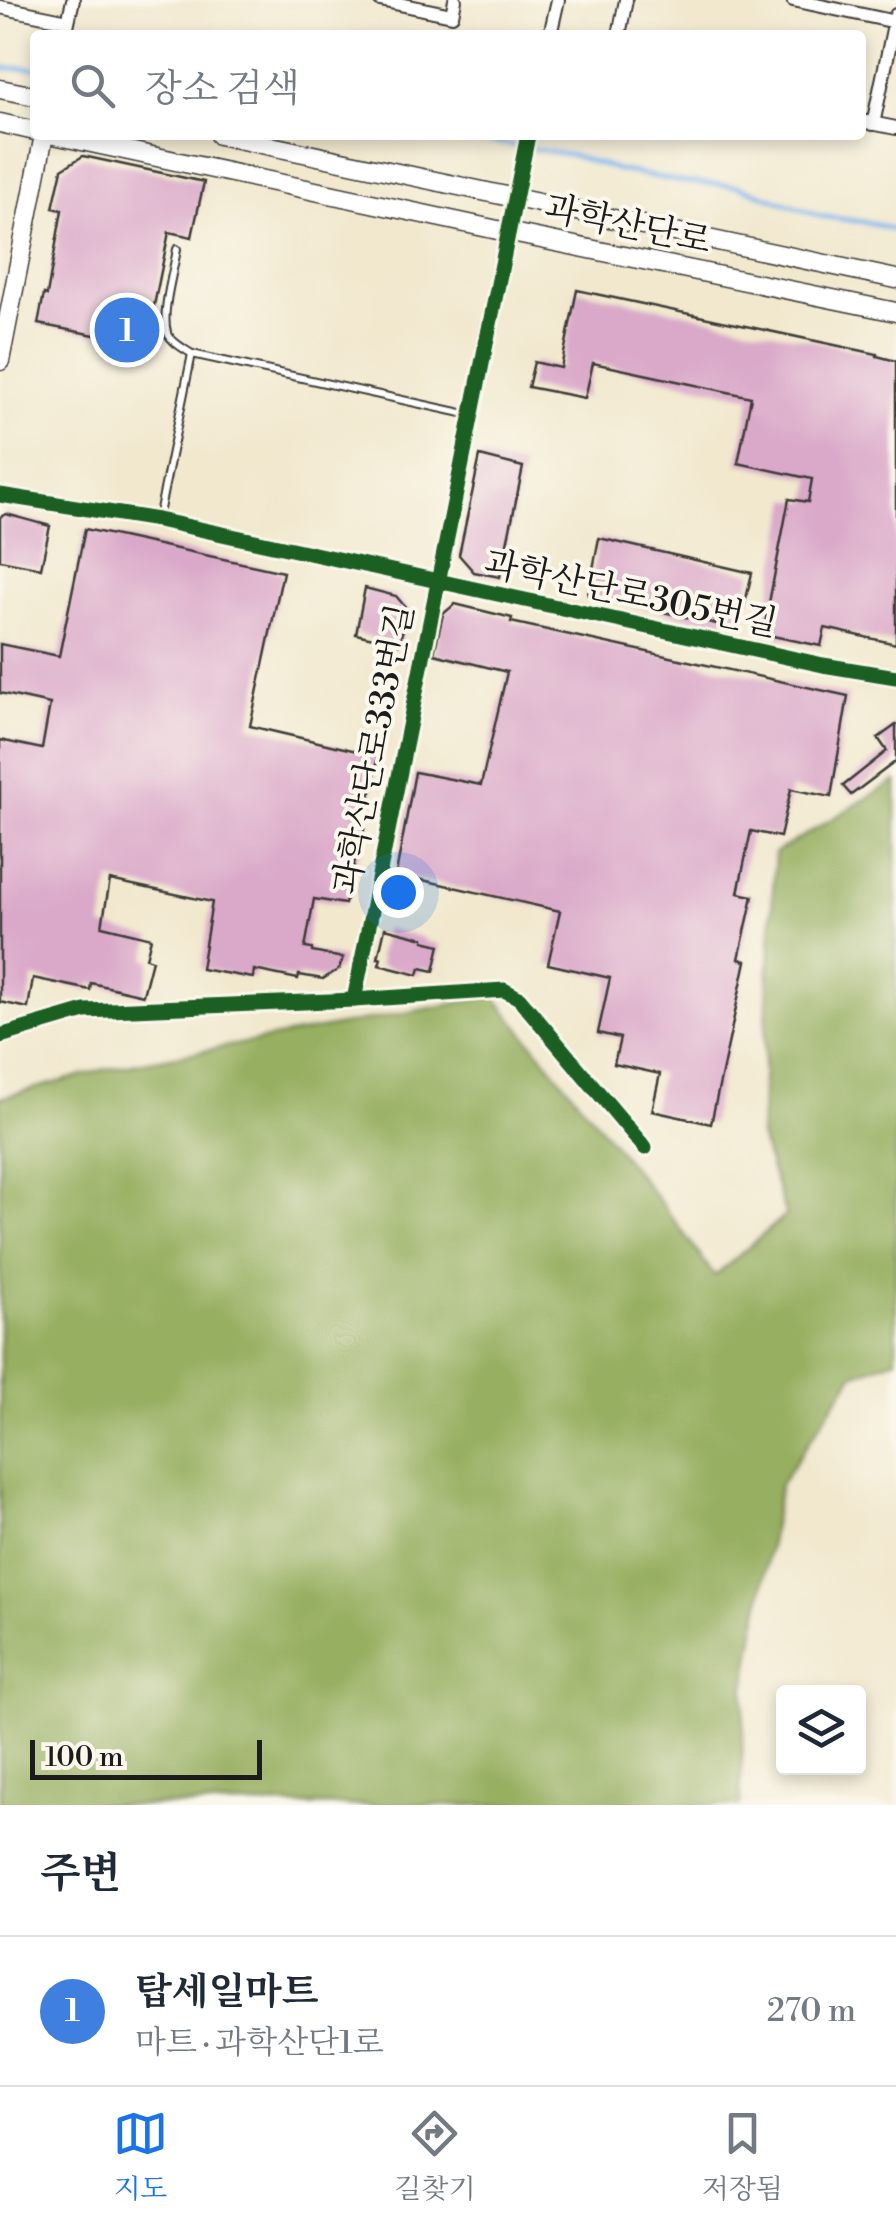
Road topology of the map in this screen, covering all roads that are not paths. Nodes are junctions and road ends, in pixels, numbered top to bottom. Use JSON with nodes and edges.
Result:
{"nodes":[{"id":1,"x":73,"y":0,"type":"edge"},
{"id":2,"x":380,"y":0,"type":"edge"},
{"id":3,"x":456,"y":0,"type":"edge"},
{"id":4,"x":558,"y":0,"type":"edge"},
{"id":5,"x":626,"y":0,"type":"edge"},
{"id":6,"x":793,"y":0,"type":"edge"},
{"id":7,"x":0,"y":8,"type":"edge"},
{"id":8,"x":896,"y":20,"type":"edge"},
{"id":9,"x":66,"y":28,"type":"edge"},
{"id":10,"x":551,"y":30,"type":"edge"},
{"id":11,"x":620,"y":30,"type":"edge"},
{"id":12,"x":0,"y":89,"type":"edge"},
{"id":13,"x":30,"y":95,"type":"edge"},
{"id":14,"x":867,"y":122,"type":"edge"},
{"id":15,"x":0,"y":123,"type":"edge"},
{"id":16,"x":896,"y":128,"type":"edge"},
{"id":17,"x":30,"y":130,"type":"edge"},
{"id":18,"x":43,"y":140,"type":"edge"},
{"id":19,"x":83,"y":140,"type":"edge"},
{"id":20,"x":238,"y":140,"type":"edge"},
{"id":21,"x":527,"y":140,"type":"edge"},
{"id":22,"x":511,"y":215,"type":"junction"},
{"id":23,"x":177,"y":249,"type":"dead end"},
{"id":24,"x":896,"y":279,"type":"edge"},
{"id":25,"x":896,"y":312,"type":"edge"},
{"id":26,"x":192,"y":354,"type":"junction"},
{"id":27,"x":0,"y":361,"type":"edge"},
{"id":28,"x":470,"y":415,"type":"junction"},
{"id":29,"x":0,"y":495,"type":"edge"},
{"id":30,"x":158,"y":520,"type":"junction"},
{"id":31,"x":437,"y":582,"type":"junction"},
{"id":32,"x":896,"y":676,"type":"edge"},
{"id":33,"x":354,"y":1000,"type":"junction"},
{"id":34,"x":0,"y":1036,"type":"edge"},
{"id":35,"x":645,"y":1148,"type":"dead end"}],
"edges":[{"from":1,"to":9,"type":"street"},
{"from":2,"to":3,"type":"street"},
{"from":4,"to":10,"type":"street"},
{"from":5,"to":11,"type":"street"},
{"from":6,"to":8,"type":"street"},
{"from":7,"to":9,"type":"street"},
{"from":8,"to":14,"type":"street"},
{"from":12,"to":13,"type":"main road"},
{"from":14,"to":16,"type":"street"},
{"from":15,"to":17,"type":"main road"},
{"from":18,"to":27,"type":"main road"},
{"from":19,"to":22,"type":"main road","name":"과학산단로"},
{"from":20,"to":22,"type":"main road","name":"과학산단로"},
{"from":21,"to":22,"type":"street","name":"과학산단로333번길"},
{"from":22,"to":24,"type":"main road","name":"과학산단로"},
{"from":22,"to":25,"type":"main road","name":"과학산단로"},
{"from":22,"to":28,"type":"street","name":"과학산단로333번길"},
{"from":23,"to":26,"type":"lane"},
{"from":26,"to":28,"type":"lane"},
{"from":26,"to":30,"type":"lane"},
{"from":28,"to":31,"type":"street","name":"과학산단로333번길"},
{"from":29,"to":30,"type":"street","name":"과학산단로305번길"},
{"from":30,"to":31,"type":"street","name":"과학산단로305번길"},
{"from":31,"to":32,"type":"street","name":"과학산단로305번길"},
{"from":31,"to":33,"type":"street","name":"과학산단로333번길"},
{"from":33,"to":34,"type":"street"},
{"from":33,"to":35,"type":"street"}]}
